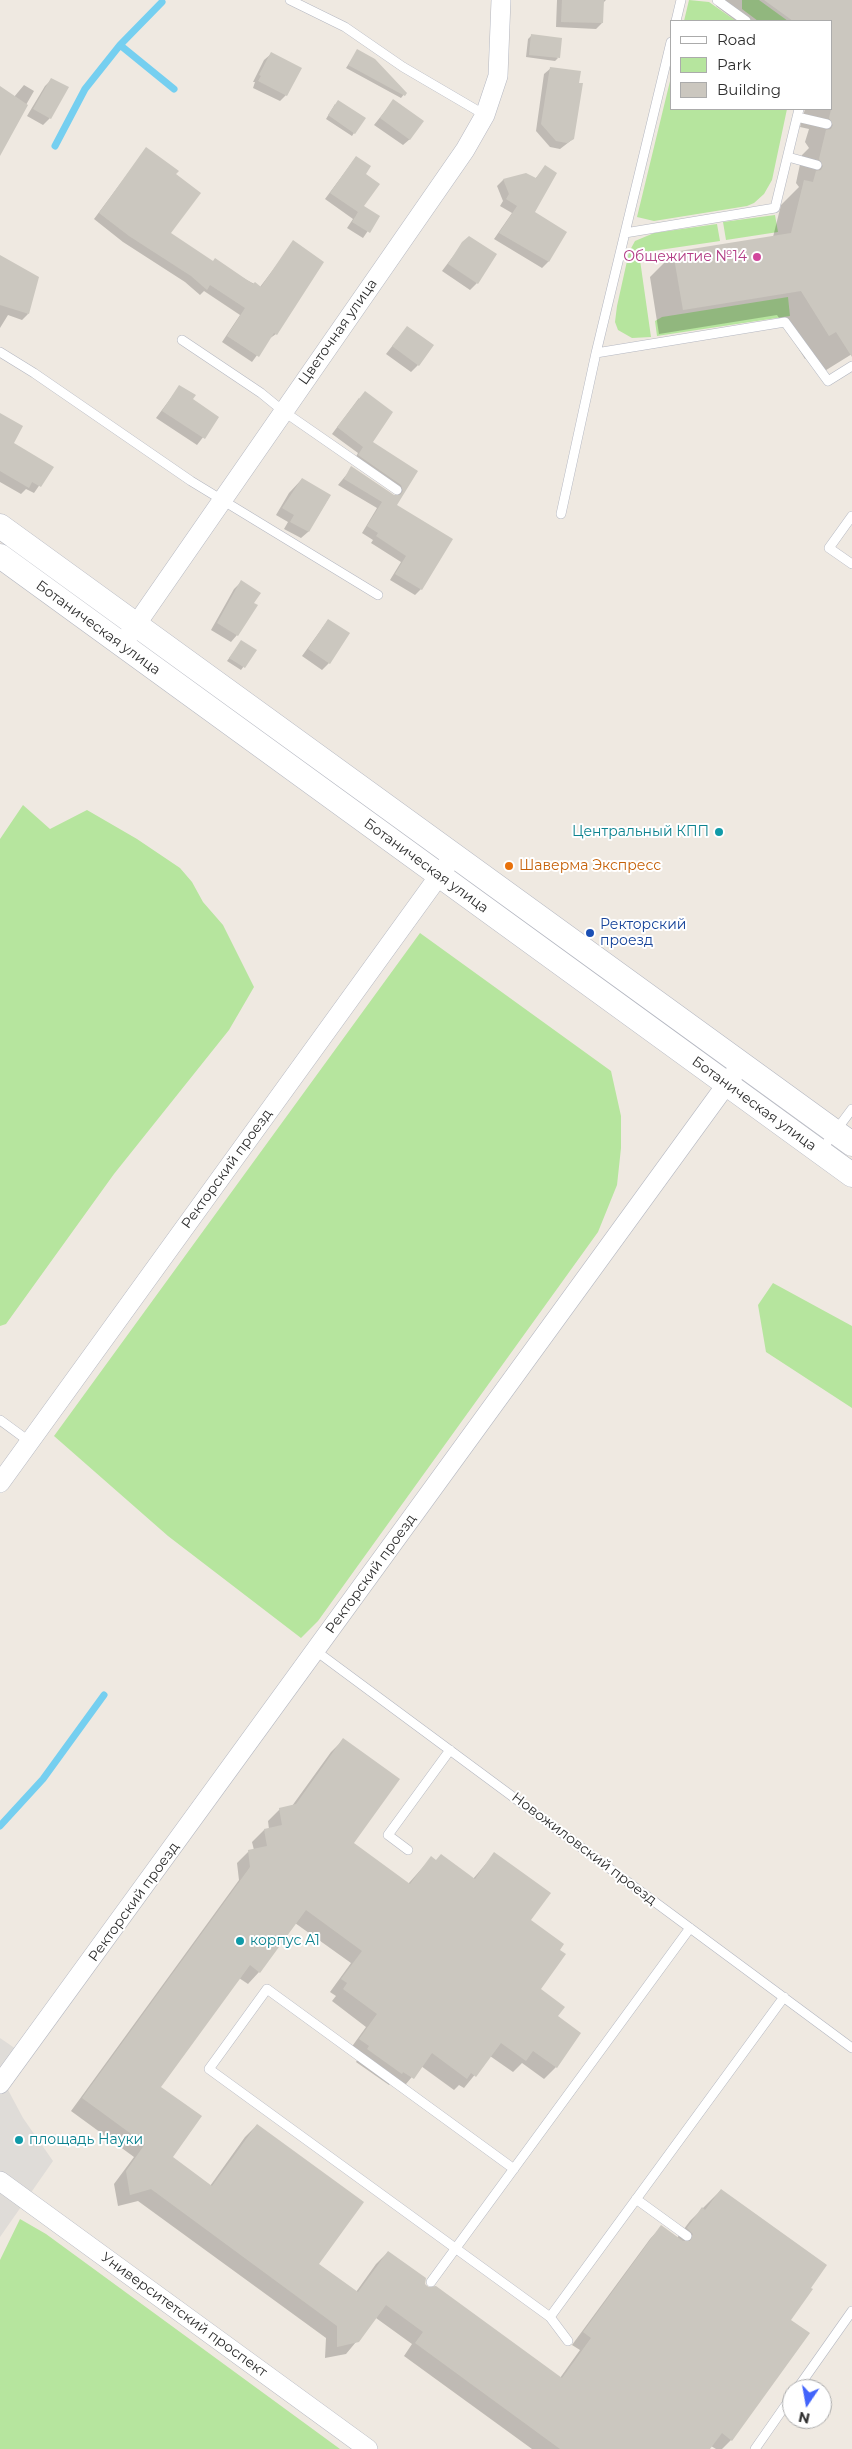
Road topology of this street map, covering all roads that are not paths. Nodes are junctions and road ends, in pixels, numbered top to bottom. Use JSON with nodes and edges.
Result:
{"nodes":[{"id":1,"x":290,"y":0,"type":"edge"},
{"id":2,"x":502,"y":0,"type":"edge"},
{"id":3,"x":681,"y":0,"type":"edge"},
{"id":4,"x":717,"y":0,"type":"edge"},
{"id":5,"x":676,"y":20,"type":"edge"},
{"id":6,"x":745,"y":20,"type":"edge"},
{"id":7,"x":670,"y":46,"type":"edge"},
{"id":8,"x":798,"y":113,"type":"edge"},
{"id":9,"x":485,"y":116,"type":"junction"},
{"id":10,"x":827,"y":124,"type":"dead end"},
{"id":11,"x":788,"y":157,"type":"junction"},
{"id":12,"x":818,"y":164,"type":"dead end"},
{"id":13,"x":625,"y":233,"type":"junction"},
{"id":14,"x":182,"y":340,"type":"dead end"},
{"id":15,"x":0,"y":352,"type":"edge"},
{"id":16,"x":596,"y":353,"type":"junction"},
{"id":17,"x":852,"y":366,"type":"edge"},
{"id":18,"x":283,"y":411,"type":"junction"},
{"id":19,"x":397,"y":490,"type":"dead end"},
{"id":20,"x":221,"y":500,"type":"junction"},
{"id":21,"x":561,"y":514,"type":"dead end"},
{"id":22,"x":852,"y":516,"type":"edge"},
{"id":23,"x":0,"y":526,"type":"edge"},
{"id":24,"x":0,"y":556,"type":"edge"},
{"id":25,"x":852,"y":564,"type":"edge"},
{"id":26,"x":378,"y":595,"type":"dead end"},
{"id":27,"x":137,"y":625,"type":"junction"},
{"id":28,"x":122,"y":645,"type":"junction"},
{"id":29,"x":454,"y":856,"type":"junction"},
{"id":30,"x":439,"y":876,"type":"junction"},
{"id":31,"x":741,"y":1064,"type":"junction"},
{"id":32,"x":727,"y":1085,"type":"junction"},
{"id":33,"x":852,"y":1109,"type":"edge"},
{"id":34,"x":844,"y":1138,"type":"edge"},
{"id":35,"x":820,"y":1152,"type":"junction"},
{"id":36,"x":852,"y":1175,"type":"edge"},
{"id":37,"x":0,"y":1420,"type":"edge"},
{"id":38,"x":30,"y":1442,"type":"junction"},
{"id":39,"x":0,"y":1483,"type":"edge"},
{"id":40,"x":316,"y":1651,"type":"junction"},
{"id":41,"x":450,"y":1750,"type":"junction"},
{"id":42,"x":408,"y":1850,"type":"dead end"},
{"id":43,"x":690,"y":1928,"type":"junction"},
{"id":44,"x":784,"y":1998,"type":"junction"},
{"id":45,"x":852,"y":2048,"type":"edge"},
{"id":46,"x":0,"y":2084,"type":"edge"},
{"id":47,"x":514,"y":2169,"type":"junction"},
{"id":48,"x":0,"y":2181,"type":"edge"},
{"id":49,"x":636,"y":2199,"type":"junction"},
{"id":50,"x":687,"y":2236,"type":"dead end"},
{"id":51,"x":456,"y":2248,"type":"junction"},
{"id":52,"x":431,"y":2282,"type":"dead end"},
{"id":53,"x":852,"y":2311,"type":"edge"},
{"id":54,"x":550,"y":2317,"type":"junction"},
{"id":55,"x":568,"y":2341,"type":"dead end"},
{"id":56,"x":804,"y":2379,"type":"edge"},
{"id":57,"x":782,"y":2410,"type":"edge"},
{"id":58,"x":368,"y":2449,"type":"edge"},
{"id":59,"x":755,"y":2449,"type":"edge"}],
"edges":[{"from":1,"to":9,"type":"lane"},
{"from":2,"to":9,"type":"street","name":"Цветочная улица"},
{"from":3,"to":5,"type":"lane"},
{"from":4,"to":6,"type":"lane"},
{"from":7,"to":13,"type":"lane"},
{"from":8,"to":10,"type":"lane"},
{"from":8,"to":11,"type":"lane"},
{"from":9,"to":18,"type":"street","name":"Цветочная улица"},
{"from":11,"to":12,"type":"lane"},
{"from":11,"to":13,"type":"lane"},
{"from":13,"to":16,"type":"lane"},
{"from":14,"to":18,"type":"lane"},
{"from":15,"to":20,"type":"lane"},
{"from":16,"to":17,"type":"lane"},
{"from":16,"to":21,"type":"lane"},
{"from":18,"to":19,"type":"lane"},
{"from":18,"to":20,"type":"street","name":"Цветочная улица"},
{"from":20,"to":26,"type":"lane"},
{"from":20,"to":27,"type":"street","name":"Цветочная улица"},
{"from":22,"to":25,"type":"lane"},
{"from":23,"to":27,"type":"street","name":"Ботаническая улица"},
{"from":24,"to":28,"type":"street","name":"Ботаническая улица"},
{"from":27,"to":28,"type":"street","name":"Цветочная улица"},
{"from":27,"to":29,"type":"street","name":"Ботаническая улица"},
{"from":28,"to":30,"type":"street","name":"Ботаническая улица"},
{"from":29,"to":30,"type":"street","name":"Ректорский проезд"},
{"from":29,"to":31,"type":"street","name":"Ботаническая улица"},
{"from":30,"to":32,"type":"street","name":"Ботаническая улица"},
{"from":30,"to":38,"type":"street","name":"Ректорский проезд"},
{"from":31,"to":32,"type":"street","name":"Ректорский проезд"},
{"from":31,"to":34,"type":"street","name":"Ботаническая улица"},
{"from":32,"to":35,"type":"street","name":"Ботаническая улица"},
{"from":32,"to":40,"type":"street","name":"Ректорский проезд"},
{"from":33,"to":34,"type":"lane"},
{"from":34,"to":35,"type":"lane"},
{"from":35,"to":36,"type":"street","name":"Ботаническая улица"},
{"from":37,"to":38,"type":"lane"},
{"from":38,"to":39,"type":"street","name":"Ректорский проезд"},
{"from":40,"to":41,"type":"lane","name":"Новожиловский проезд"},
{"from":40,"to":46,"type":"street","name":"Ректорский проезд"},
{"from":41,"to":42,"type":"lane"},
{"from":41,"to":43,"type":"lane","name":"Новожиловский проезд"},
{"from":43,"to":44,"type":"lane","name":"Новожиловский проезд"},
{"from":43,"to":47,"type":"lane"},
{"from":44,"to":45,"type":"lane","name":"Новожиловский проезд"},
{"from":44,"to":49,"type":"lane"},
{"from":47,"to":51,"type":"lane"},
{"from":47,"to":51,"type":"lane"},
{"from":48,"to":58,"type":"street","name":"Университетский проспект"},
{"from":49,"to":50,"type":"lane"},
{"from":49,"to":54,"type":"lane"},
{"from":51,"to":52,"type":"lane"},
{"from":51,"to":54,"type":"lane"},
{"from":53,"to":56,"type":"lane"},
{"from":54,"to":55,"type":"lane"},
{"from":57,"to":59,"type":"lane"}]}
